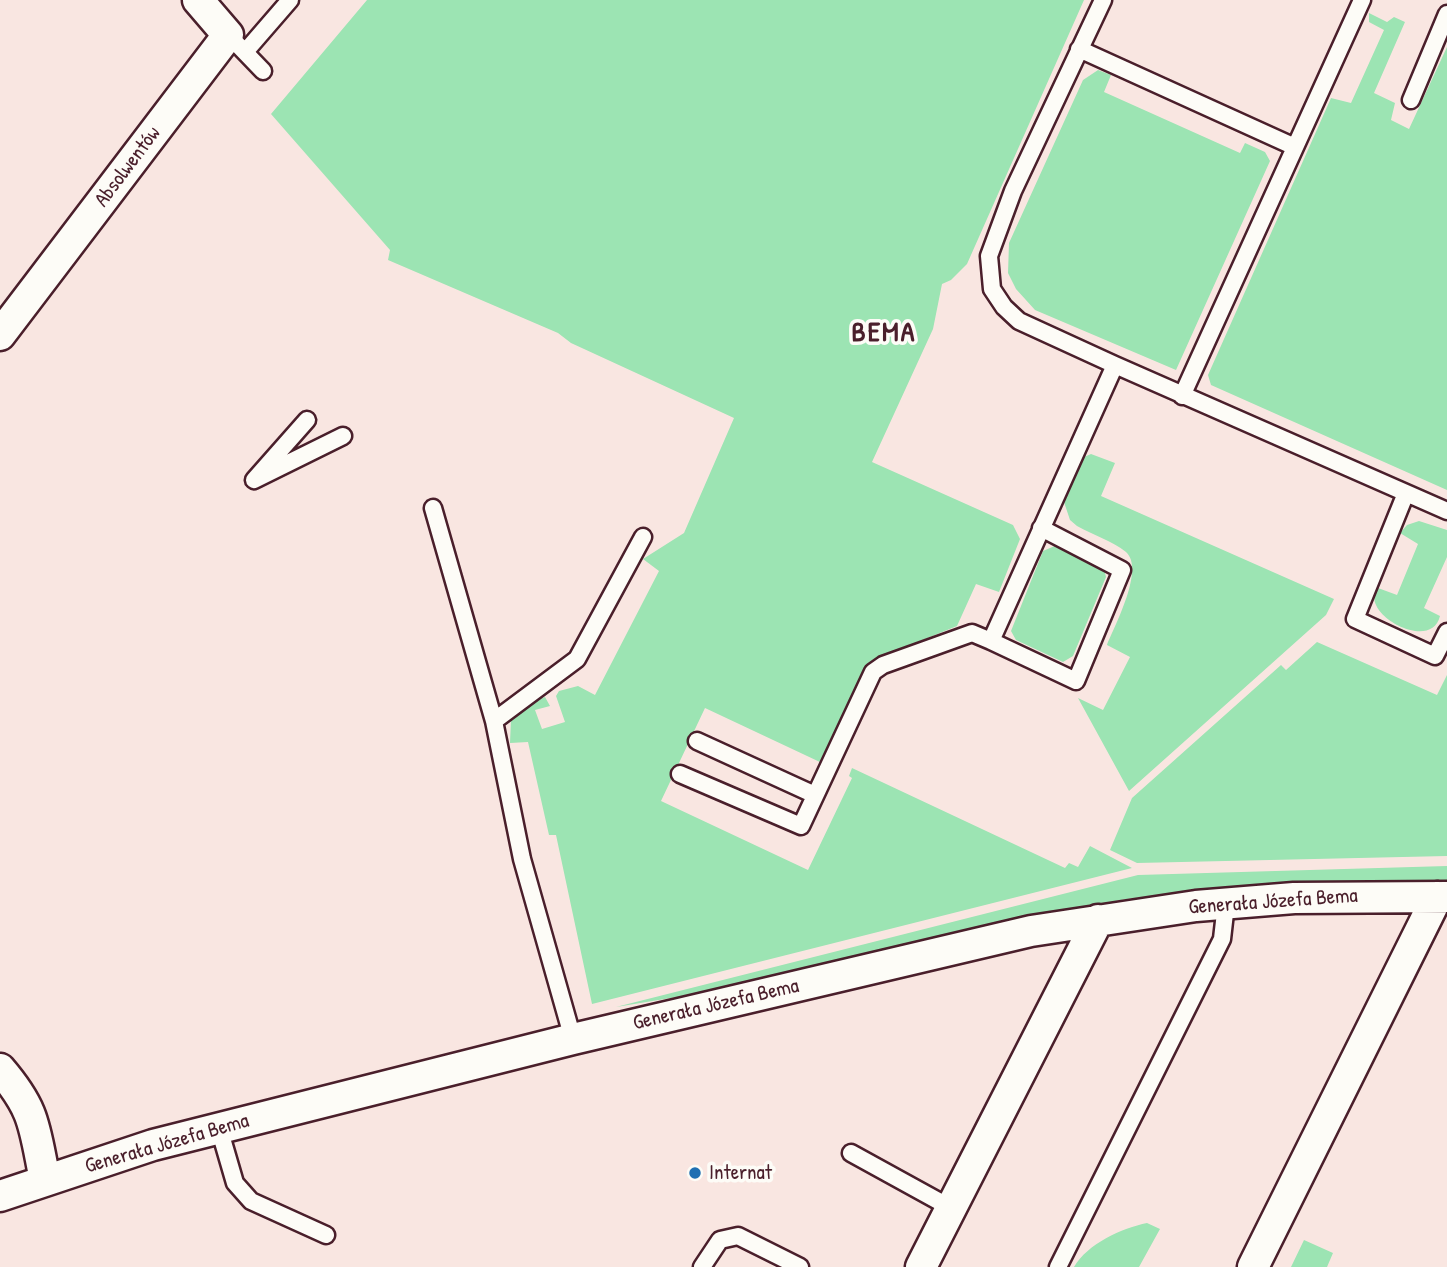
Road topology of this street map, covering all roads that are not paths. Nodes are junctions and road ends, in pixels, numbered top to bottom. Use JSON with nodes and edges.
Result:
{"nodes":[{"id":1,"x":198,"y":0,"type":"edge"},
{"id":2,"x":290,"y":0,"type":"edge"},
{"id":3,"x":1102,"y":0,"type":"edge"},
{"id":4,"x":1362,"y":0,"type":"edge"},
{"id":5,"x":1447,"y":14,"type":"edge"},
{"id":6,"x":237,"y":43,"type":"junction"},
{"id":7,"x":1079,"y":50,"type":"junction"},
{"id":8,"x":263,"y":71,"type":"dead end"},
{"id":9,"x":1411,"y":100,"type":"dead end"},
{"id":10,"x":1295,"y":147,"type":"junction"},
{"id":11,"x":0,"y":335,"type":"edge"},
{"id":12,"x":1115,"y":365,"type":"junction"},
{"id":13,"x":1182,"y":396,"type":"junction"},
{"id":14,"x":307,"y":420,"type":"dead end"},
{"id":15,"x":343,"y":436,"type":"dead end"},
{"id":16,"x":1406,"y":493,"type":"junction"},
{"id":17,"x":433,"y":508,"type":"dead end"},
{"id":18,"x":1447,"y":511,"type":"edge"},
{"id":19,"x":1041,"y":528,"type":"junction"},
{"id":20,"x":643,"y":537,"type":"dead end"},
{"id":21,"x":1447,"y":632,"type":"edge"},
{"id":22,"x":991,"y":641,"type":"junction"},
{"id":23,"x":494,"y":721,"type":"junction"},
{"id":24,"x":696,"y":741,"type":"dead end"},
{"id":25,"x":681,"y":774,"type":"dead end"},
{"id":26,"x":815,"y":795,"type":"junction"},
{"id":27,"x":1442,"y":897,"type":"edge"},
{"id":28,"x":1226,"y":904,"type":"junction"},
{"id":29,"x":1097,"y":920,"type":"junction"},
{"id":30,"x":573,"y":1039,"type":"junction"},
{"id":31,"x":0,"y":1069,"type":"edge"},
{"id":32,"x":219,"y":1128,"type":"junction"},
{"id":33,"x":851,"y":1153,"type":"dead end"},
{"id":34,"x":45,"y":1180,"type":"junction"},
{"id":35,"x":0,"y":1196,"type":"edge"},
{"id":36,"x":951,"y":1208,"type":"junction"},
{"id":37,"x":326,"y":1235,"type":"dead end"},
{"id":38,"x":702,"y":1267,"type":"edge"},
{"id":39,"x":800,"y":1267,"type":"edge"},
{"id":40,"x":921,"y":1267,"type":"edge"},
{"id":41,"x":1058,"y":1267,"type":"edge"},
{"id":42,"x":1253,"y":1267,"type":"edge"}],
"edges":[{"from":1,"to":6,"type":"street"},
{"from":2,"to":6,"type":"lane"},
{"from":3,"to":7,"type":"lane"},
{"from":4,"to":10,"type":"lane"},
{"from":5,"to":9,"type":"lane"},
{"from":6,"to":8,"type":"lane"},
{"from":6,"to":11,"type":"street","name":"Absolwentów"},
{"from":7,"to":10,"type":"lane"},
{"from":7,"to":12,"type":"lane"},
{"from":10,"to":13,"type":"lane"},
{"from":12,"to":13,"type":"lane"},
{"from":12,"to":19,"type":"lane"},
{"from":13,"to":16,"type":"lane"},
{"from":14,"to":15,"type":"lane"},
{"from":16,"to":18,"type":"lane"},
{"from":16,"to":21,"type":"lane"},
{"from":17,"to":23,"type":"lane"},
{"from":19,"to":22,"type":"lane"},
{"from":19,"to":22,"type":"lane"},
{"from":20,"to":23,"type":"lane"},
{"from":22,"to":26,"type":"lane"},
{"from":23,"to":30,"type":"lane"},
{"from":24,"to":26,"type":"lane"},
{"from":25,"to":26,"type":"lane"},
{"from":27,"to":28,"type":"street","name":"Generała Józefa Bema"},
{"from":27,"to":42,"type":"street"},
{"from":28,"to":29,"type":"street","name":"Generała Józefa Bema"},
{"from":28,"to":41,"type":"lane"},
{"from":29,"to":30,"type":"street","name":"Generała Józefa Bema"},
{"from":29,"to":36,"type":"street"},
{"from":30,"to":32,"type":"street","name":"Generała Józefa Bema"},
{"from":31,"to":34,"type":"street"},
{"from":32,"to":34,"type":"street","name":"Generała Józefa Bema"},
{"from":32,"to":37,"type":"lane"},
{"from":33,"to":36,"type":"lane"},
{"from":34,"to":35,"type":"street","name":"Generała Józefa Bema"},
{"from":36,"to":40,"type":"street"},
{"from":38,"to":39,"type":"lane"}]}
